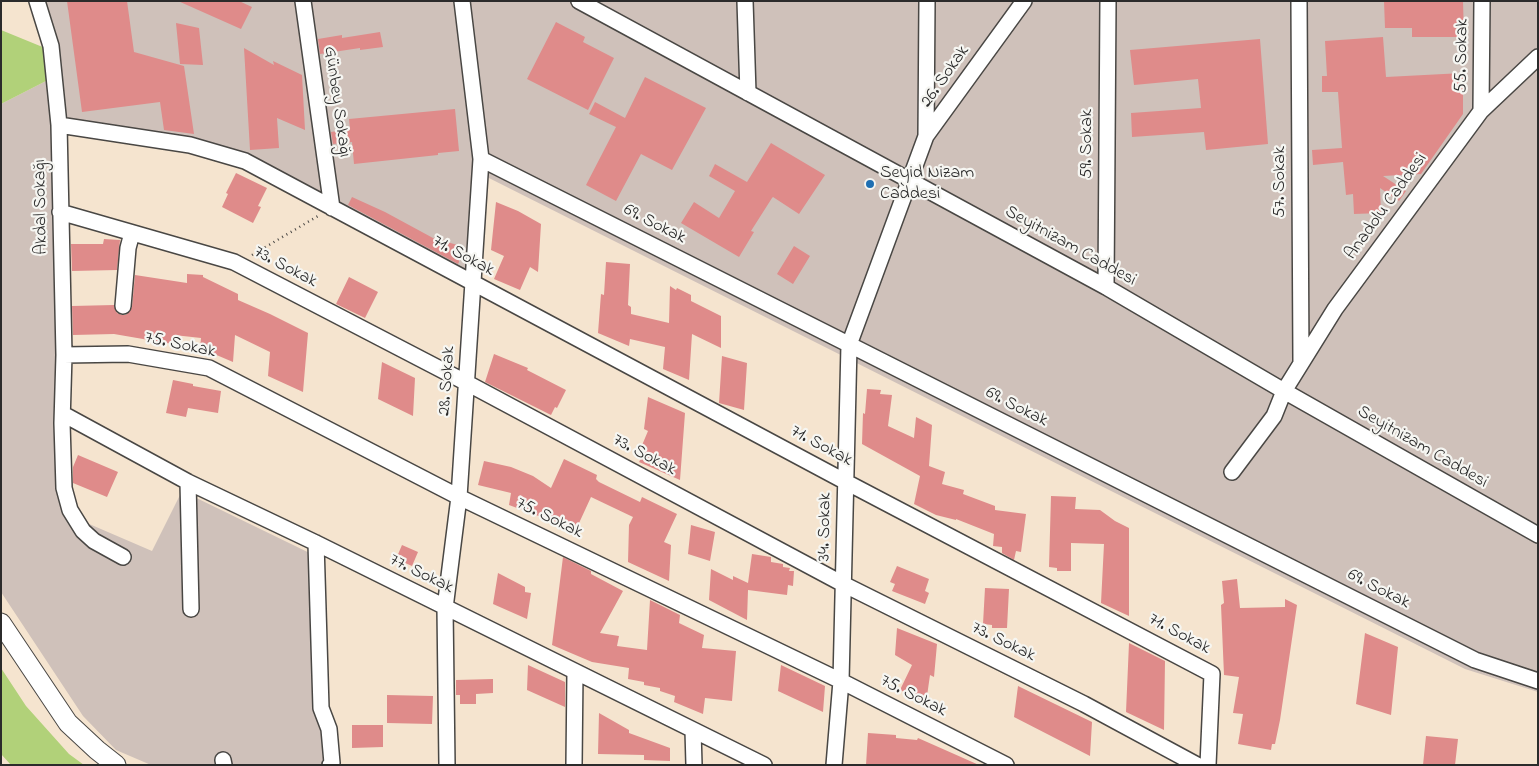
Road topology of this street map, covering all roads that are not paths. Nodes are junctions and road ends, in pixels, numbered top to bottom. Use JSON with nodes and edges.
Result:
{"nodes":[{"id":1,"x":37,"y":1,"type":"edge"},
{"id":2,"x":303,"y":1,"type":"edge"},
{"id":3,"x":462,"y":1,"type":"edge"},
{"id":4,"x":579,"y":1,"type":"edge"},
{"id":5,"x":745,"y":1,"type":"edge"},
{"id":6,"x":928,"y":1,"type":"edge"},
{"id":7,"x":1024,"y":1,"type":"edge"},
{"id":8,"x":1108,"y":1,"type":"edge"},
{"id":9,"x":1299,"y":1,"type":"edge"},
{"id":10,"x":1482,"y":1,"type":"edge"},
{"id":11,"x":1538,"y":57,"type":"edge"},
{"id":12,"x":748,"y":93,"type":"junction"},
{"id":13,"x":1481,"y":111,"type":"junction"},
{"id":14,"x":59,"y":125,"type":"junction"},
{"id":15,"x":926,"y":136,"type":"junction"},
{"id":16,"x":481,"y":159,"type":"junction"},
{"id":17,"x":909,"y":180,"type":"junction"},
{"id":18,"x":332,"y":208,"type":"junction"},
{"id":19,"x":60,"y":212,"type":"junction"},
{"id":20,"x":132,"y":233,"type":"junction"},
{"id":21,"x":474,"y":284,"type":"junction"},
{"id":22,"x":1106,"y":287,"type":"junction"},
{"id":23,"x":123,"y":306,"type":"dead end"},
{"id":24,"x":849,"y":345,"type":"junction"},
{"id":25,"x":64,"y":355,"type":"junction"},
{"id":26,"x":1300,"y":363,"type":"junction"},
{"id":27,"x":467,"y":383,"type":"junction"},
{"id":28,"x":1284,"y":391,"type":"junction"},
{"id":29,"x":63,"y":414,"type":"junction"},
{"id":30,"x":1232,"y":472,"type":"dead end"},
{"id":31,"x":188,"y":482,"type":"junction"},
{"id":32,"x":846,"y":482,"type":"junction"},
{"id":33,"x":458,"y":497,"type":"junction"},
{"id":34,"x":1538,"y":535,"type":"edge"},
{"id":35,"x":316,"y":543,"type":"junction"},
{"id":36,"x":123,"y":557,"type":"dead end"},
{"id":37,"x":843,"y":584,"type":"junction"},
{"id":38,"x":445,"y":608,"type":"junction"},
{"id":39,"x":191,"y":609,"type":"dead end"},
{"id":40,"x":1,"y":623,"type":"edge"},
{"id":41,"x":575,"y":672,"type":"junction"},
{"id":42,"x":1538,"y":680,"type":"edge"},
{"id":43,"x":841,"y":681,"type":"junction"},
{"id":44,"x":694,"y":730,"type":"junction"},
{"id":45,"x":116,"y":765,"type":"edge"},
{"id":46,"x":330,"y":765,"type":"edge"},
{"id":47,"x":447,"y":765,"type":"edge"},
{"id":48,"x":574,"y":765,"type":"edge"},
{"id":49,"x":694,"y":765,"type":"edge"},
{"id":50,"x":764,"y":765,"type":"edge"},
{"id":51,"x":834,"y":765,"type":"edge"},
{"id":52,"x":1006,"y":765,"type":"edge"},
{"id":53,"x":1197,"y":765,"type":"edge"},
{"id":54,"x":1208,"y":765,"type":"edge"}],
"edges":[{"from":1,"to":14,"type":"street","name":"Akdal Sokağı"},
{"from":2,"to":18,"type":"street","name":"Günbey Sokağı"},
{"from":3,"to":16,"type":"street","name":"28. Sokak"},
{"from":4,"to":12,"type":"street","name":"Seyitnizam Caddesi"},
{"from":5,"to":12,"type":"street"},
{"from":6,"to":15,"type":"street"},
{"from":7,"to":15,"type":"street","name":"26. Sokak"},
{"from":8,"to":22,"type":"street","name":"59. Sokak"},
{"from":9,"to":26,"type":"street","name":"57. Sokak"},
{"from":10,"to":13,"type":"street","name":"55. Sokak"},
{"from":11,"to":13,"type":"street","name":"Anadolu Caddesi"},
{"from":12,"to":17,"type":"street","name":"Seyitnizam Caddesi"},
{"from":13,"to":26,"type":"street","name":"Anadolu Caddesi"},
{"from":14,"to":18,"type":"street","name":"71. Sokak"},
{"from":14,"to":19,"type":"street","name":"Akdal Sokağı"},
{"from":15,"to":17,"type":"street","name":"26. Sokak"},
{"from":16,"to":21,"type":"street","name":"28. Sokak"},
{"from":16,"to":24,"type":"street","name":"69. Sokak"},
{"from":17,"to":22,"type":"street","name":"Seyitnizam Caddesi"},
{"from":17,"to":24,"type":"street","name":"34. Sokak"},
{"from":18,"to":21,"type":"street","name":"71. Sokak"},
{"from":19,"to":20,"type":"street","name":"73. Sokak"},
{"from":19,"to":25,"type":"street","name":"Akdal Sokağı"},
{"from":20,"to":23,"type":"street"},
{"from":20,"to":27,"type":"street","name":"73. Sokak"},
{"from":21,"to":27,"type":"street","name":"28. Sokak"},
{"from":21,"to":32,"type":"street","name":"71. Sokak"},
{"from":22,"to":28,"type":"street","name":"Seyitnizam Caddesi"},
{"from":24,"to":32,"type":"street","name":"34. Sokak"},
{"from":24,"to":42,"type":"street","name":"69. Sokak"},
{"from":25,"to":29,"type":"street","name":"Akdal Sokağı"},
{"from":25,"to":33,"type":"street","name":"75. Sokak"},
{"from":26,"to":28,"type":"street","name":"Anadolu Caddesi"},
{"from":27,"to":33,"type":"street","name":"28. Sokak"},
{"from":27,"to":37,"type":"street","name":"73. Sokak"},
{"from":28,"to":30,"type":"street","name":"Anadolu Caddesi"},
{"from":28,"to":34,"type":"street","name":"Seyitnizam Caddesi"},
{"from":29,"to":31,"type":"street","name":"77. Sokak"},
{"from":29,"to":36,"type":"street","name":"Akdal Sokağı"},
{"from":31,"to":35,"type":"street","name":"77. Sokak"},
{"from":31,"to":39,"type":"street"},
{"from":32,"to":37,"type":"street","name":"34. Sokak"},
{"from":32,"to":54,"type":"street","name":"71. Sokak"},
{"from":33,"to":38,"type":"street","name":"28. Sokak"},
{"from":33,"to":43,"type":"street","name":"75. Sokak"},
{"from":35,"to":38,"type":"street","name":"77. Sokak"},
{"from":35,"to":46,"type":"street"},
{"from":37,"to":43,"type":"street","name":"34. Sokak"},
{"from":37,"to":53,"type":"street","name":"73. Sokak"},
{"from":38,"to":41,"type":"street","name":"77. Sokak"},
{"from":38,"to":47,"type":"street","name":"28. Sokak"},
{"from":40,"to":45,"type":"main road"},
{"from":41,"to":44,"type":"street","name":"77. Sokak"},
{"from":41,"to":48,"type":"street"},
{"from":43,"to":51,"type":"street","name":"34. Sokak"},
{"from":43,"to":52,"type":"street","name":"75. Sokak"},
{"from":44,"to":49,"type":"street"},
{"from":44,"to":50,"type":"street","name":"77. Sokak"}]}
